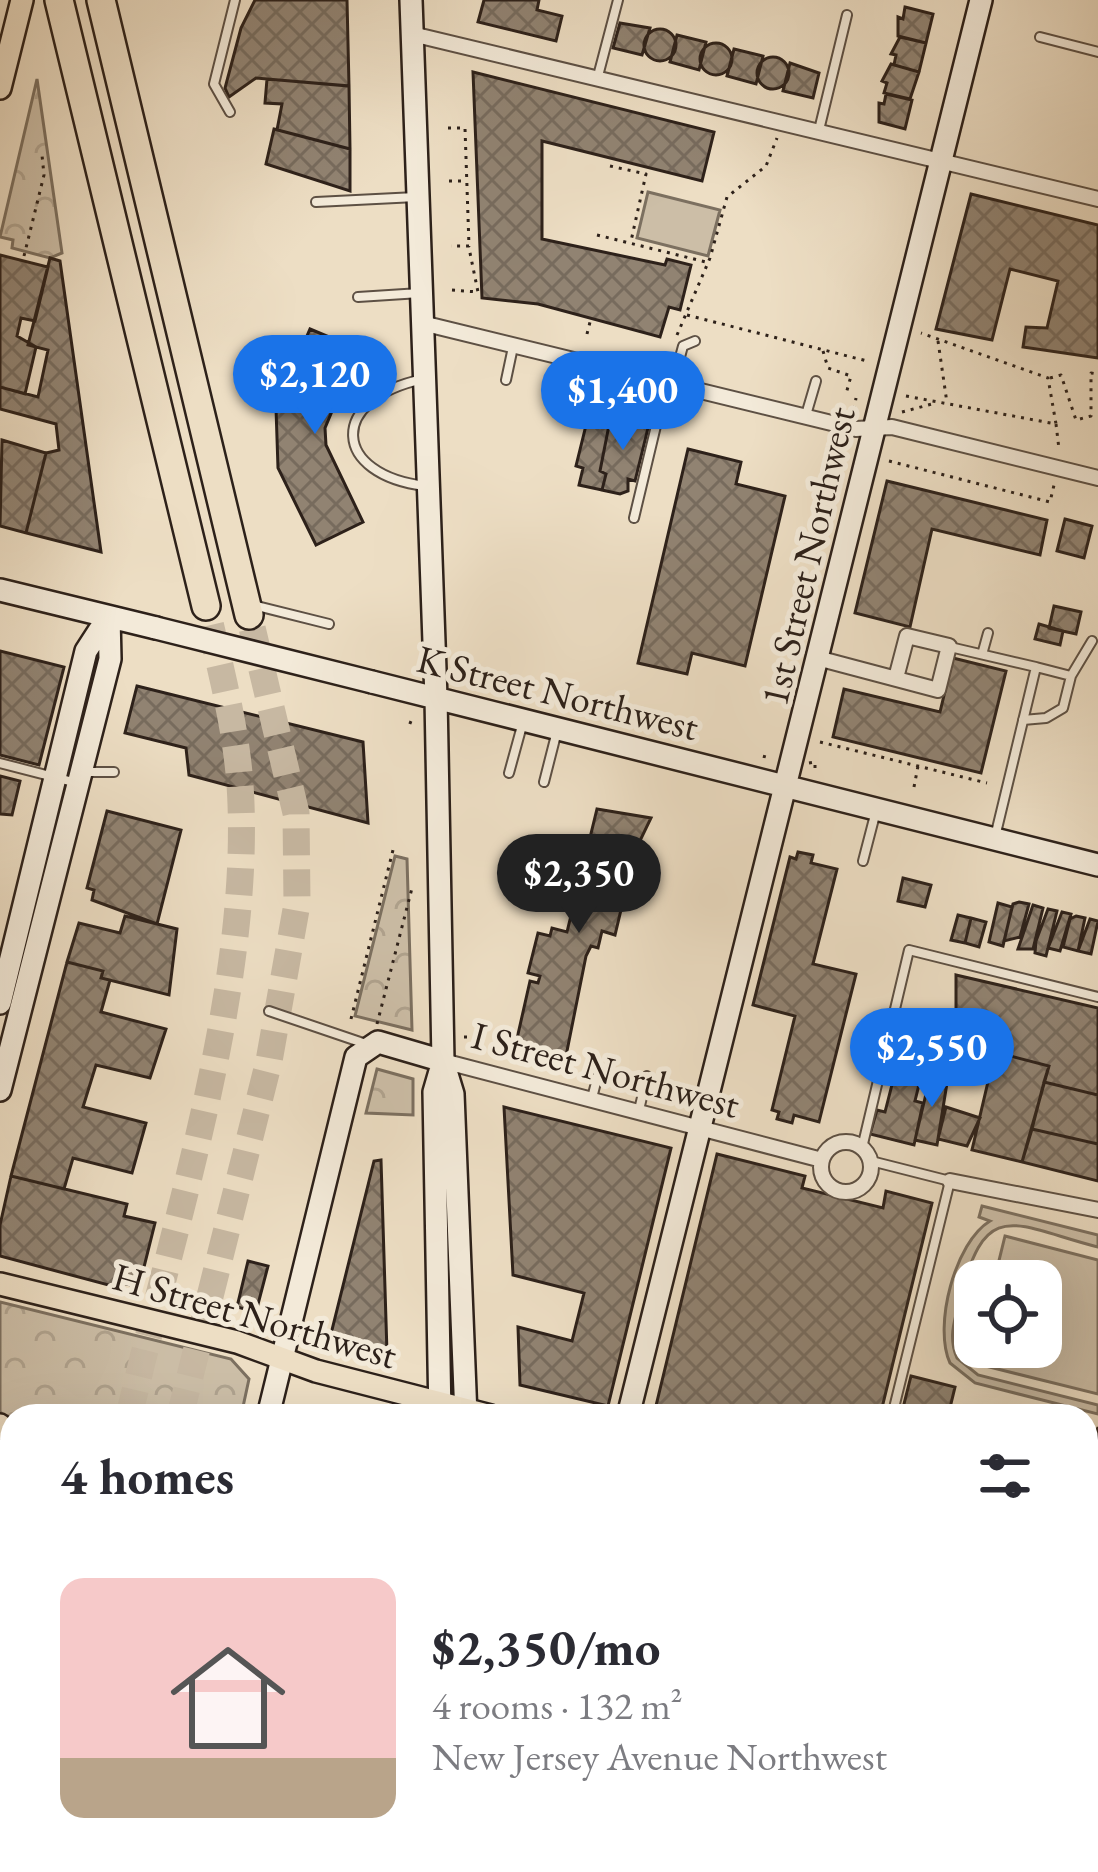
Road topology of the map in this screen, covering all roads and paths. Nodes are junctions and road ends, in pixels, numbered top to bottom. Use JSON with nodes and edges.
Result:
{"nodes":[{"id":1,"x":22,"y":0,"type":"edge"},
{"id":2,"x":59,"y":0,"type":"edge"},
{"id":3,"x":101,"y":0,"type":"edge"},
{"id":4,"x":236,"y":0,"type":"edge"},
{"id":5,"x":411,"y":0,"type":"edge"},
{"id":6,"x":619,"y":0,"type":"edge"},
{"id":7,"x":981,"y":0,"type":"edge"},
{"id":8,"x":847,"y":15,"type":"dead end"},
{"id":9,"x":412,"y":34,"type":"junction"},
{"id":10,"x":1040,"y":37,"type":"dead end"},
{"id":11,"x":1098,"y":52,"type":"edge"},
{"id":12,"x":598,"y":76,"type":"junction"},
{"id":13,"x":0,"y":88,"type":"edge"},
{"id":14,"x":230,"y":112,"type":"dead end"},
{"id":15,"x":448,"y":128,"type":"dead end"},
{"id":16,"x":819,"y":130,"type":"junction"},
{"id":17,"x":777,"y":138,"type":"dead end"},
{"id":18,"x":42,"y":155,"type":"dead end"},
{"id":19,"x":941,"y":159,"type":"junction"},
{"id":20,"x":610,"y":166,"type":"dead end"},
{"id":21,"x":449,"y":181,"type":"dead end"},
{"id":22,"x":467,"y":181,"type":"junction"},
{"id":23,"x":418,"y":197,"type":"junction"},
{"id":24,"x":1098,"y":199,"type":"edge"},
{"id":25,"x":316,"y":202,"type":"dead end"},
{"id":26,"x":598,"y":235,"type":"dead end"},
{"id":27,"x":631,"y":243,"type":"junction"},
{"id":28,"x":451,"y":246,"type":"dead end"},
{"id":29,"x":469,"y":246,"type":"junction"},
{"id":30,"x":24,"y":256,"type":"dead end"},
{"id":31,"x":707,"y":262,"type":"junction"},
{"id":32,"x":452,"y":290,"type":"dead end"},
{"id":33,"x":421,"y":293,"type":"junction"},
{"id":34,"x":358,"y":297,"type":"dead end"},
{"id":35,"x":685,"y":315,"type":"junction"},
{"id":36,"x":590,"y":322,"type":"dead end"},
{"id":37,"x":422,"y":323,"type":"junction"},
{"id":38,"x":922,"y":333,"type":"dead end"},
{"id":39,"x":587,"y":334,"type":"dead end"},
{"id":40,"x":938,"y":339,"type":"junction"},
{"id":41,"x":695,"y":341,"type":"dead end"},
{"id":42,"x":513,"y":345,"type":"junction"},
{"id":43,"x":822,"y":350,"type":"junction"},
{"id":44,"x":670,"y":354,"type":"dead end"},
{"id":45,"x":867,"y":361,"type":"dead end"},
{"id":46,"x":1098,"y":374,"type":"edge"},
{"id":47,"x":1048,"y":378,"type":"junction"},
{"id":48,"x":424,"y":379,"type":"junction"},
{"id":49,"x":506,"y":380,"type":"dead end"},
{"id":50,"x":815,"y":381,"type":"dead end"},
{"id":51,"x":669,"y":383,"type":"junction"},
{"id":52,"x":846,"y":394,"type":"dead end"},
{"id":53,"x":906,"y":396,"type":"dead end"},
{"id":54,"x":856,"y":398,"type":"dead end"},
{"id":55,"x":934,"y":404,"type":"junction"},
{"id":56,"x":948,"y":406,"type":"junction"},
{"id":57,"x":854,"y":411,"type":"dead end"},
{"id":58,"x":902,"y":412,"type":"dead end"},
{"id":59,"x":806,"y":417,"type":"junction"},
{"id":60,"x":1056,"y":424,"type":"junction"},
{"id":61,"x":874,"y":429,"type":"junction"},
{"id":62,"x":889,"y":461,"type":"dead end"},
{"id":63,"x":1059,"y":462,"type":"junction"},
{"id":64,"x":1098,"y":478,"type":"edge"},
{"id":65,"x":428,"y":487,"type":"junction"},
{"id":66,"x":634,"y":518,"type":"dead end"},
{"id":67,"x":0,"y":590,"type":"edge"},
{"id":68,"x":206,"y":606,"type":"tunnel mouth"},
{"id":69,"x":247,"y":609,"type":"joint"},
{"id":70,"x":109,"y":616,"type":"junction"},
{"id":71,"x":329,"y":624,"type":"dead end"},
{"id":72,"x":988,"y":633,"type":"dead end"},
{"id":73,"x":1092,"y":641,"type":"dead end"},
{"id":74,"x":949,"y":646,"type":"junction"},
{"id":75,"x":983,"y":651,"type":"junction"},
{"id":76,"x":821,"y":659,"type":"junction"},
{"id":77,"x":1036,"y":667,"type":"junction"},
{"id":78,"x":1071,"y":676,"type":"junction"},
{"id":79,"x":896,"y":678,"type":"junction"},
{"id":80,"x":436,"y":698,"type":"junction"},
{"id":81,"x":523,"y":720,"type":"junction"},
{"id":82,"x":1023,"y":721,"type":"junction"},
{"id":83,"x":557,"y":729,"type":"junction"},
{"id":84,"x":820,"y":742,"type":"dead end"},
{"id":85,"x":766,"y":750,"type":"dead end"},
{"id":86,"x":764,"y":758,"type":"dead end"},
{"id":87,"x":0,"y":763,"type":"edge"},
{"id":88,"x":807,"y":763,"type":"dead end"},
{"id":89,"x":919,"y":766,"type":"junction"},
{"id":90,"x":815,"y":770,"type":"dead end"},
{"id":91,"x":114,"y":772,"type":"dead end"},
{"id":92,"x":509,"y":773,"type":"dead end"},
{"id":93,"x":69,"y":775,"type":"junction"},
{"id":94,"x":544,"y":782,"type":"dead end"},
{"id":95,"x":987,"y":783,"type":"dead end"},
{"id":96,"x":786,"y":786,"type":"junction"},
{"id":97,"x":914,"y":787,"type":"dead end"},
{"id":98,"x":876,"y":809,"type":"junction"},
{"id":99,"x":994,"y":838,"type":"junction"},
{"id":100,"x":393,"y":850,"type":"dead end"},
{"id":101,"x":863,"y":861,"type":"dead end"},
{"id":102,"x":1098,"y":865,"type":"edge"},
{"id":103,"x":412,"y":888,"type":"dead end"},
{"id":104,"x":15,"y":956,"type":"edge"},
{"id":105,"x":1098,"y":997,"type":"edge"},
{"id":106,"x":0,"y":1003,"type":"edge"},
{"id":107,"x":269,"y":1011,"type":"dead end"},
{"id":108,"x":351,"y":1019,"type":"dead end"},
{"id":109,"x":372,"y":1036,"type":"junction"},
{"id":110,"x":464,"y":1037,"type":"dead end"},
{"id":111,"x":472,"y":1037,"type":"dead end"},
{"id":112,"x":443,"y":1061,"type":"junction"},
{"id":113,"x":599,"y":1071,"type":"dead end"},
{"id":114,"x":646,"y":1076,"type":"dead end"},
{"id":115,"x":0,"y":1090,"type":"edge"},
{"id":116,"x":592,"y":1100,"type":"junction"},
{"id":117,"x":638,"y":1112,"type":"junction"},
{"id":118,"x":700,"y":1128,"type":"junction"},
{"id":119,"x":866,"y":1154,"type":"junction"},
{"id":120,"x":822,"y":1160,"type":"junction"},
{"id":121,"x":950,"y":1181,"type":"junction"},
{"id":122,"x":1098,"y":1210,"type":"edge"},
{"id":123,"x":0,"y":1284,"type":"edge"},
{"id":124,"x":280,"y":1358,"type":"junction"},
{"id":125,"x":270,"y":1404,"type":"edge"},
{"id":126,"x":421,"y":1404,"type":"edge"},
{"id":127,"x":439,"y":1404,"type":"edge"},
{"id":128,"x":466,"y":1404,"type":"edge"},
{"id":129,"x":631,"y":1404,"type":"edge"},
{"id":130,"x":895,"y":1404,"type":"edge"}],
"edges":[{"from":1,"to":13,"type":"main road"},
{"from":2,"to":68,"type":"highway"},
{"from":3,"to":69,"type":"highway"},
{"from":4,"to":14,"type":"lane"},
{"from":5,"to":9,"type":"street"},
{"from":6,"to":12,"type":"lane"},
{"from":7,"to":19,"type":"street","name":"1st Street Northwest"},
{"from":8,"to":16,"type":"lane"},
{"from":9,"to":12,"type":"street"},
{"from":9,"to":23,"type":"street"},
{"from":10,"to":11,"type":"lane"},
{"from":12,"to":16,"type":"street"},
{"from":15,"to":22,"type":"path"},
{"from":16,"to":19,"type":"street"},
{"from":17,"to":31,"type":"path"},
{"from":18,"to":30,"type":"path"},
{"from":19,"to":24,"type":"street"},
{"from":19,"to":61,"type":"street","name":"1st Street Northwest"},
{"from":20,"to":27,"type":"path"},
{"from":21,"to":22,"type":"path"},
{"from":22,"to":29,"type":"path"},
{"from":23,"to":25,"type":"lane"},
{"from":23,"to":33,"type":"street"},
{"from":26,"to":27,"type":"path"},
{"from":27,"to":31,"type":"path"},
{"from":28,"to":29,"type":"path"},
{"from":29,"to":32,"type":"path"},
{"from":31,"to":35,"type":"path"},
{"from":33,"to":34,"type":"lane"},
{"from":33,"to":37,"type":"street"},
{"from":35,"to":43,"type":"path"},
{"from":35,"to":44,"type":"path"},
{"from":36,"to":39,"type":"path"},
{"from":37,"to":42,"type":"street"},
{"from":37,"to":48,"type":"street"},
{"from":38,"to":40,"type":"path"},
{"from":40,"to":47,"type":"path"},
{"from":40,"to":56,"type":"path"},
{"from":41,"to":51,"type":"lane"},
{"from":42,"to":49,"type":"lane"},
{"from":42,"to":51,"type":"street"},
{"from":43,"to":45,"type":"path"},
{"from":43,"to":52,"type":"path"},
{"from":46,"to":47,"type":"path"},
{"from":47,"to":60,"type":"path"},
{"from":48,"to":65,"type":"street"},
{"from":48,"to":65,"type":"lane"},
{"from":50,"to":59,"type":"lane"},
{"from":51,"to":59,"type":"street"},
{"from":51,"to":66,"type":"lane"},
{"from":53,"to":55,"type":"path"},
{"from":54,"to":57,"type":"path"},
{"from":55,"to":56,"type":"path"},
{"from":55,"to":58,"type":"path"},
{"from":56,"to":60,"type":"path"},
{"from":59,"to":61,"type":"street"},
{"from":60,"to":63,"type":"path"},
{"from":61,"to":63,"type":"street"},
{"from":61,"to":76,"type":"street","name":"1st Street Northwest"},
{"from":62,"to":63,"type":"path"},
{"from":63,"to":64,"type":"street"},
{"from":65,"to":80,"type":"street"},
{"from":67,"to":70,"type":"street","name":"K Street Northwest"},
{"from":69,"to":71,"type":"lane"},
{"from":70,"to":80,"type":"street","name":"K Street Northwest","bridge":true},
{"from":70,"to":93,"type":"street"},
{"from":72,"to":75,"type":"lane"},
{"from":73,"to":78,"type":"lane"},
{"from":74,"to":75,"type":"lane"},
{"from":74,"to":79,"type":"street"},
{"from":74,"to":79,"type":"street"},
{"from":75,"to":77,"type":"lane"},
{"from":76,"to":79,"type":"street"},
{"from":76,"to":96,"type":"street","name":"1st Street Northwest"},
{"from":77,"to":78,"type":"lane"},
{"from":77,"to":82,"type":"lane"},
{"from":78,"to":82,"type":"lane"},
{"from":80,"to":81,"type":"street","name":"K Street Northwest"},
{"from":80,"to":112,"type":"street"},
{"from":81,"to":83,"type":"street","name":"K Street Northwest"},
{"from":81,"to":92,"type":"lane"},
{"from":82,"to":99,"type":"lane"},
{"from":83,"to":94,"type":"lane"},
{"from":83,"to":96,"type":"street","name":"K Street Northwest"},
{"from":84,"to":89,"type":"path"},
{"from":85,"to":86,"type":"path"},
{"from":87,"to":93,"type":"lane"},
{"from":88,"to":90,"type":"path"},
{"from":89,"to":95,"type":"path"},
{"from":89,"to":97,"type":"path"},
{"from":91,"to":93,"type":"lane"},
{"from":93,"to":104,"type":"street"},
{"from":96,"to":98,"type":"street","name":"K Street Northwest"},
{"from":96,"to":118,"type":"street","name":"1st Street Northwest"},
{"from":98,"to":99,"type":"street","name":"K Street Northwest"},
{"from":98,"to":101,"type":"lane"},
{"from":99,"to":102,"type":"street","name":"K Street Northwest"},
{"from":100,"to":108,"type":"path"},
{"from":103,"to":109,"type":"path"},
{"from":104,"to":106,"type":"street"},
{"from":104,"to":115,"type":"street"},
{"from":105,"to":119,"type":"lane"},
{"from":107,"to":109,"type":"lane"},
{"from":109,"to":112,"type":"street"},
{"from":109,"to":124,"type":"street"},
{"from":110,"to":111,"type":"path"},
{"from":112,"to":116,"type":"street","name":"I Street Northwest"},
{"from":112,"to":127,"type":"street"},
{"from":112,"to":128,"type":"street"},
{"from":113,"to":116,"type":"lane"},
{"from":114,"to":117,"type":"lane"},
{"from":116,"to":117,"type":"street","name":"I Street Northwest"},
{"from":117,"to":118,"type":"street","name":"I Street Northwest"},
{"from":118,"to":120,"type":"street","name":"I Street Northwest"},
{"from":118,"to":129,"type":"street","name":"1st Street Northwest"},
{"from":119,"to":120,"type":"street"},
{"from":119,"to":120,"type":"street","name":"I Street Northwest"},
{"from":119,"to":121,"type":"lane"},
{"from":121,"to":122,"type":"street"},
{"from":121,"to":130,"type":"lane"},
{"from":123,"to":124,"type":"main road","name":"H Street Northwest"},
{"from":124,"to":125,"type":"street"},
{"from":124,"to":126,"type":"main road","name":"H Street Northwest"}]}
